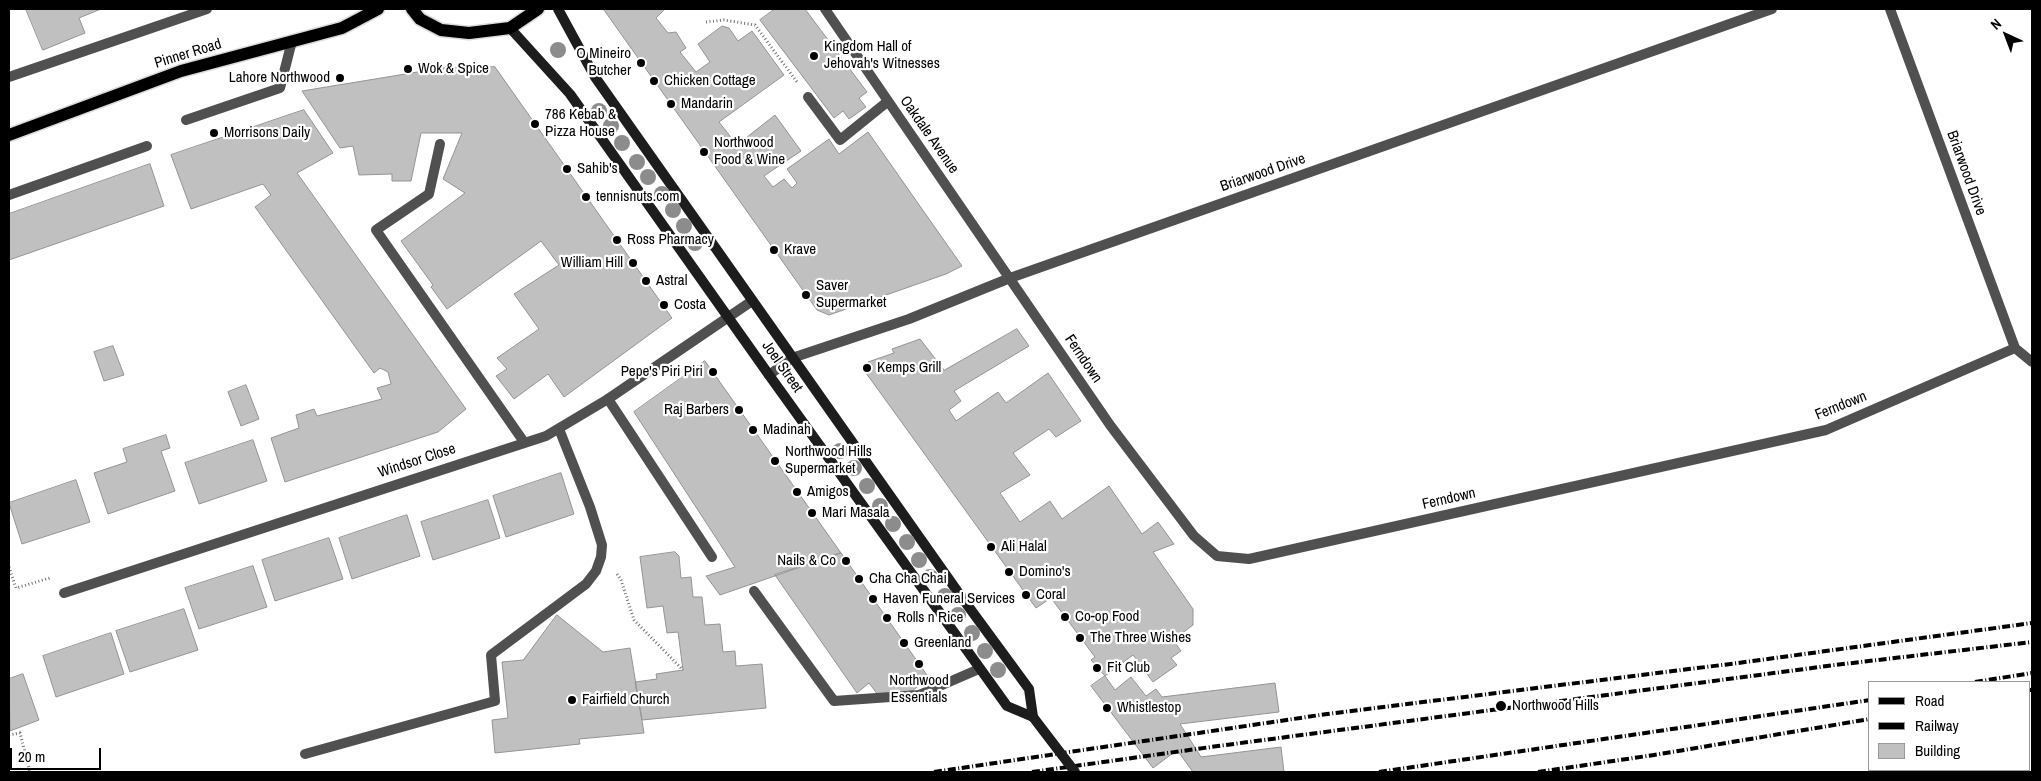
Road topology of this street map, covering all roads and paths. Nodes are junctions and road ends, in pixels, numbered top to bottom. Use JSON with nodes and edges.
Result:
{"nodes":[{"id":1,"x":208,"y":9,"type":"edge"},
{"id":2,"x":378,"y":9,"type":"edge"},
{"id":3,"x":412,"y":9,"type":"edge"},
{"id":4,"x":538,"y":9,"type":"edge"},
{"id":5,"x":558,"y":9,"type":"edge"},
{"id":6,"x":825,"y":9,"type":"edge"},
{"id":7,"x":1772,"y":9,"type":"edge"},
{"id":8,"x":1890,"y":9,"type":"edge"},
{"id":9,"x":706,"y":22,"type":"dead end"},
{"id":10,"x":510,"y":28,"type":"junction"},
{"id":11,"x":292,"y":41,"type":"junction"},
{"id":12,"x":9,"y":77,"type":"edge"},
{"id":13,"x":808,"y":97,"type":"joint"},
{"id":14,"x":887,"y":102,"type":"junction"},
{"id":15,"x":186,"y":120,"type":"dead end"},
{"id":16,"x":9,"y":135,"type":"edge"},
{"id":17,"x":440,"y":144,"type":"dead end"},
{"id":18,"x":147,"y":146,"type":"dead end"},
{"id":19,"x":9,"y":195,"type":"edge"},
{"id":20,"x":1010,"y":278,"type":"junction"},
{"id":21,"x":752,"y":301,"type":"junction"},
{"id":22,"x":729,"y":317,"type":"junction"},
{"id":23,"x":2015,"y":348,"type":"junction"},
{"id":24,"x":792,"y":358,"type":"junction"},
{"id":25,"x":2032,"y":362,"type":"edge"},
{"id":26,"x":768,"y":375,"type":"junction"},
{"id":27,"x":608,"y":399,"type":"junction"},
{"id":28,"x":559,"y":429,"type":"junction"},
{"id":29,"x":524,"y":442,"type":"junction"},
{"id":30,"x":602,"y":553,"type":"junction"},
{"id":31,"x":712,"y":557,"type":"dead end"},
{"id":32,"x":9,"y":567,"type":"edge"},
{"id":33,"x":754,"y":591,"type":"dead end"},
{"id":34,"x":64,"y":593,"type":"joint"},
{"id":35,"x":979,"y":668,"type":"junction"},
{"id":36,"x":683,"y":670,"type":"dead end"},
{"id":37,"x":1033,"y":717,"type":"junction"},
{"id":38,"x":9,"y":735,"type":"edge"},
{"id":39,"x":305,"y":754,"type":"dead end"},
{"id":40,"x":30,"y":772,"type":"edge"},
{"id":41,"x":1075,"y":772,"type":"edge"}],
"edges":[{"from":1,"to":12,"type":"street"},
{"from":2,"to":11,"type":"main road","name":"Pinner Road"},
{"from":3,"to":10,"type":"main road"},
{"from":4,"to":10,"type":"main road"},
{"from":5,"to":21,"type":"main road","name":"Joel Street"},
{"from":6,"to":14,"type":"street","name":"Oakdale Avenue"},
{"from":7,"to":20,"type":"street","name":"Briarwood Drive"},
{"from":8,"to":23,"type":"street","name":"Briarwood Drive"},
{"from":9,"to":13,"type":"path"},
{"from":10,"to":22,"type":"main road","name":"Joel Street"},
{"from":11,"to":15,"type":"street"},
{"from":11,"to":16,"type":"main road","name":"Pinner Road"},
{"from":13,"to":14,"type":"street"},
{"from":14,"to":20,"type":"street","name":"Oakdale Avenue"},
{"from":17,"to":29,"type":"street"},
{"from":18,"to":19,"type":"street"},
{"from":20,"to":23,"type":"street","name":"Ferndown"},
{"from":20,"to":24,"type":"street","name":"Briarwood Drive"},
{"from":21,"to":22,"type":"street","name":"Windsor Close"},
{"from":21,"to":24,"type":"main road","name":"Joel Street"},
{"from":22,"to":26,"type":"main road","name":"Joel Street"},
{"from":22,"to":27,"type":"street","name":"Windsor Close"},
{"from":23,"to":25,"type":"street"},
{"from":24,"to":26,"type":"street","name":"Briarwood Drive"},
{"from":24,"to":37,"type":"main road","name":"Joel Street"},
{"from":26,"to":35,"type":"main road","name":"Joel Street"},
{"from":27,"to":28,"type":"street","name":"Windsor Close"},
{"from":27,"to":31,"type":"street"},
{"from":28,"to":29,"type":"street","name":"Windsor Close"},
{"from":28,"to":30,"type":"street"},
{"from":29,"to":34,"type":"street","name":"Windsor Close"},
{"from":30,"to":36,"type":"path"},
{"from":30,"to":39,"type":"street"},
{"from":32,"to":34,"type":"path"},
{"from":33,"to":35,"type":"street"},
{"from":35,"to":37,"type":"main road","name":"Joel Street"},
{"from":37,"to":41,"type":"main road","name":"Joel Street","bridge":true},
{"from":38,"to":40,"type":"path"}]}
